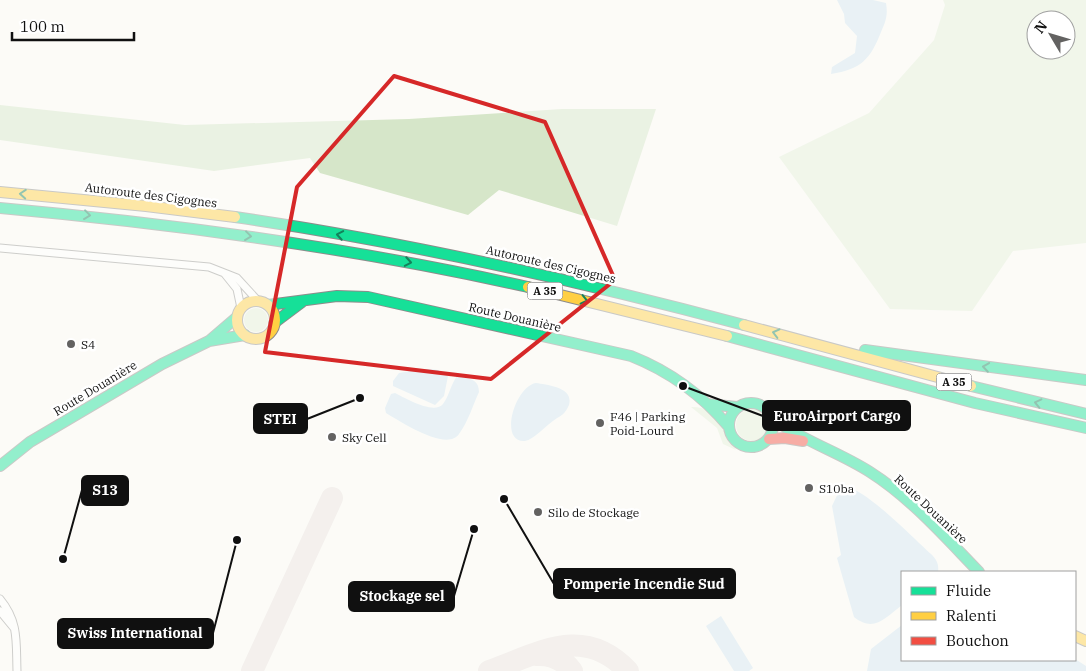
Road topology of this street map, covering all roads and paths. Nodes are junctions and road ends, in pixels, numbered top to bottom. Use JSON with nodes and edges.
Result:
{"nodes":[{"id":1,"x":0,"y":192,"type":"edge"},
{"id":2,"x":0,"y":208,"type":"edge"},
{"id":3,"x":0,"y":248,"type":"edge"},
{"id":4,"x":224,"y":273,"type":"junction"},
{"id":5,"x":305,"y":301,"type":"junction"},
{"id":6,"x":263,"y":303,"type":"junction"},
{"id":7,"x":239,"y":313,"type":"junction"},
{"id":8,"x":274,"y":323,"type":"junction"},
{"id":9,"x":245,"y":335,"type":"junction"},
{"id":10,"x":209,"y":341,"type":"junction"},
{"id":11,"x":823,"y":345,"type":"junction"},
{"id":12,"x":1086,"y":380,"type":"edge"},
{"id":13,"x":707,"y":404,"type":"junction"},
{"id":14,"x":737,"y":407,"type":"junction"},
{"id":15,"x":1086,"y":414,"type":"edge"},
{"id":16,"x":773,"y":419,"type":"junction"},
{"id":17,"x":1041,"y":419,"type":"junction"},
{"id":18,"x":729,"y":427,"type":"junction"},
{"id":19,"x":1086,"y":430,"type":"edge"},
{"id":20,"x":1086,"y":436,"type":"edge"},
{"id":21,"x":769,"y":439,"type":"junction"},
{"id":22,"x":809,"y":442,"type":"junction"},
{"id":23,"x":0,"y":466,"type":"edge"},
{"id":24,"x":978,"y":571,"type":"edge"},
{"id":25,"x":0,"y":599,"type":"edge"},
{"id":26,"x":0,"y":611,"type":"edge"},
{"id":27,"x":16,"y":631,"type":"junction"},
{"id":28,"x":17,"y":671,"type":"edge"}],
"edges":[{"from":11,"to":1,"type":"main road","name":"Autoroute des Cigognes","number":"A 35","one_way":true},
{"from":2,"to":17,"type":"main road","number":"A 35","one_way":true},
{"from":3,"to":4,"type":"street"},
{"from":4,"to":6,"type":"street"},
{"from":4,"to":7,"type":"street"},
{"from":5,"to":6,"type":"main road","name":"Route Douanière"},
{"from":5,"to":8,"type":"main road","name":"Route Douanière"},
{"from":5,"to":13,"type":"main road","name":"Route Douanière"},
{"from":6,"to":7,"type":"main road"},
{"from":6,"to":8,"type":"main road"},
{"from":7,"to":9,"type":"main road"},
{"from":7,"to":10,"type":"main road","name":"Route Douanière"},
{"from":8,"to":9,"type":"main road"},
{"from":9,"to":10,"type":"main road","name":"Route Douanière"},
{"from":10,"to":23,"type":"main road","name":"Route Douanière"},
{"from":12,"to":11,"type":"main road","one_way":true},
{"from":15,"to":11,"type":"main road","name":"Autoroute des Cigognes","number":"A 35","one_way":true},
{"from":13,"to":14,"type":"main road","name":"Route Douanière"},
{"from":13,"to":18,"type":"main road","name":"Route Douanière"},
{"from":14,"to":16,"type":"main road"},
{"from":14,"to":18,"type":"main road"},
{"from":16,"to":21,"type":"main road"},
{"from":16,"to":22,"type":"main road","name":"Route Douanière"},
{"from":17,"to":19,"type":"main road","number":"A 35"},
{"from":17,"to":20,"type":"main road"},
{"from":18,"to":21,"type":"main road"},
{"from":21,"to":22,"type":"main road","name":"Route Douanière"},
{"from":22,"to":24,"type":"main road","name":"Route Douanière"},
{"from":25,"to":27,"type":"street"},
{"from":26,"to":27,"type":"street"},
{"from":27,"to":28,"type":"street"}]}
